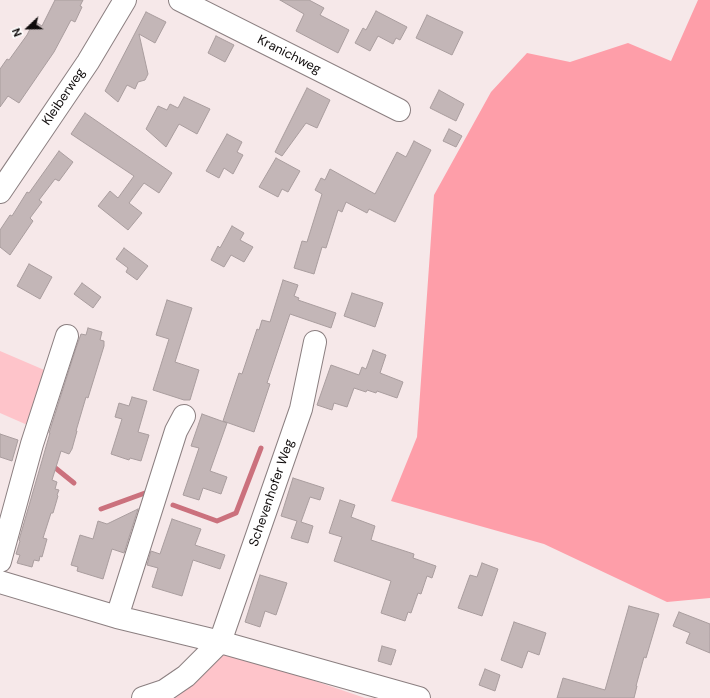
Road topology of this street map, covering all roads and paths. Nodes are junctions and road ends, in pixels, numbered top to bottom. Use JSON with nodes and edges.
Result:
{"nodes":[{"id":1,"x":124,"y":0,"type":"edge"},
{"id":2,"x":180,"y":0,"type":"edge"},
{"id":3,"x":399,"y":110,"type":"dead end"},
{"id":4,"x":0,"y":192,"type":"edge"},
{"id":5,"x":67,"y":336,"type":"dead end"},
{"id":6,"x":315,"y":342,"type":"dead end"},
{"id":7,"x":184,"y":416,"type":"dead end"},
{"id":8,"x":0,"y":561,"type":"edge"},
{"id":9,"x":0,"y":582,"type":"edge"},
{"id":10,"x":117,"y":617,"type":"junction"},
{"id":11,"x":220,"y":642,"type":"junction"},
{"id":12,"x":143,"y":698,"type":"edge"},
{"id":13,"x":419,"y":698,"type":"edge"}],
"edges":[{"from":1,"to":4,"type":"street","name":"Kleiberweg"},
{"from":2,"to":3,"type":"street","name":"Kranichweg"},
{"from":5,"to":8,"type":"street"},
{"from":6,"to":11,"type":"street","name":"Schevenhofer Weg"},
{"from":7,"to":10,"type":"street"},
{"from":9,"to":10,"type":"street"},
{"from":10,"to":11,"type":"street"},
{"from":11,"to":12,"type":"street","name":"Schevenhofer Weg"},
{"from":11,"to":13,"type":"street"}]}
